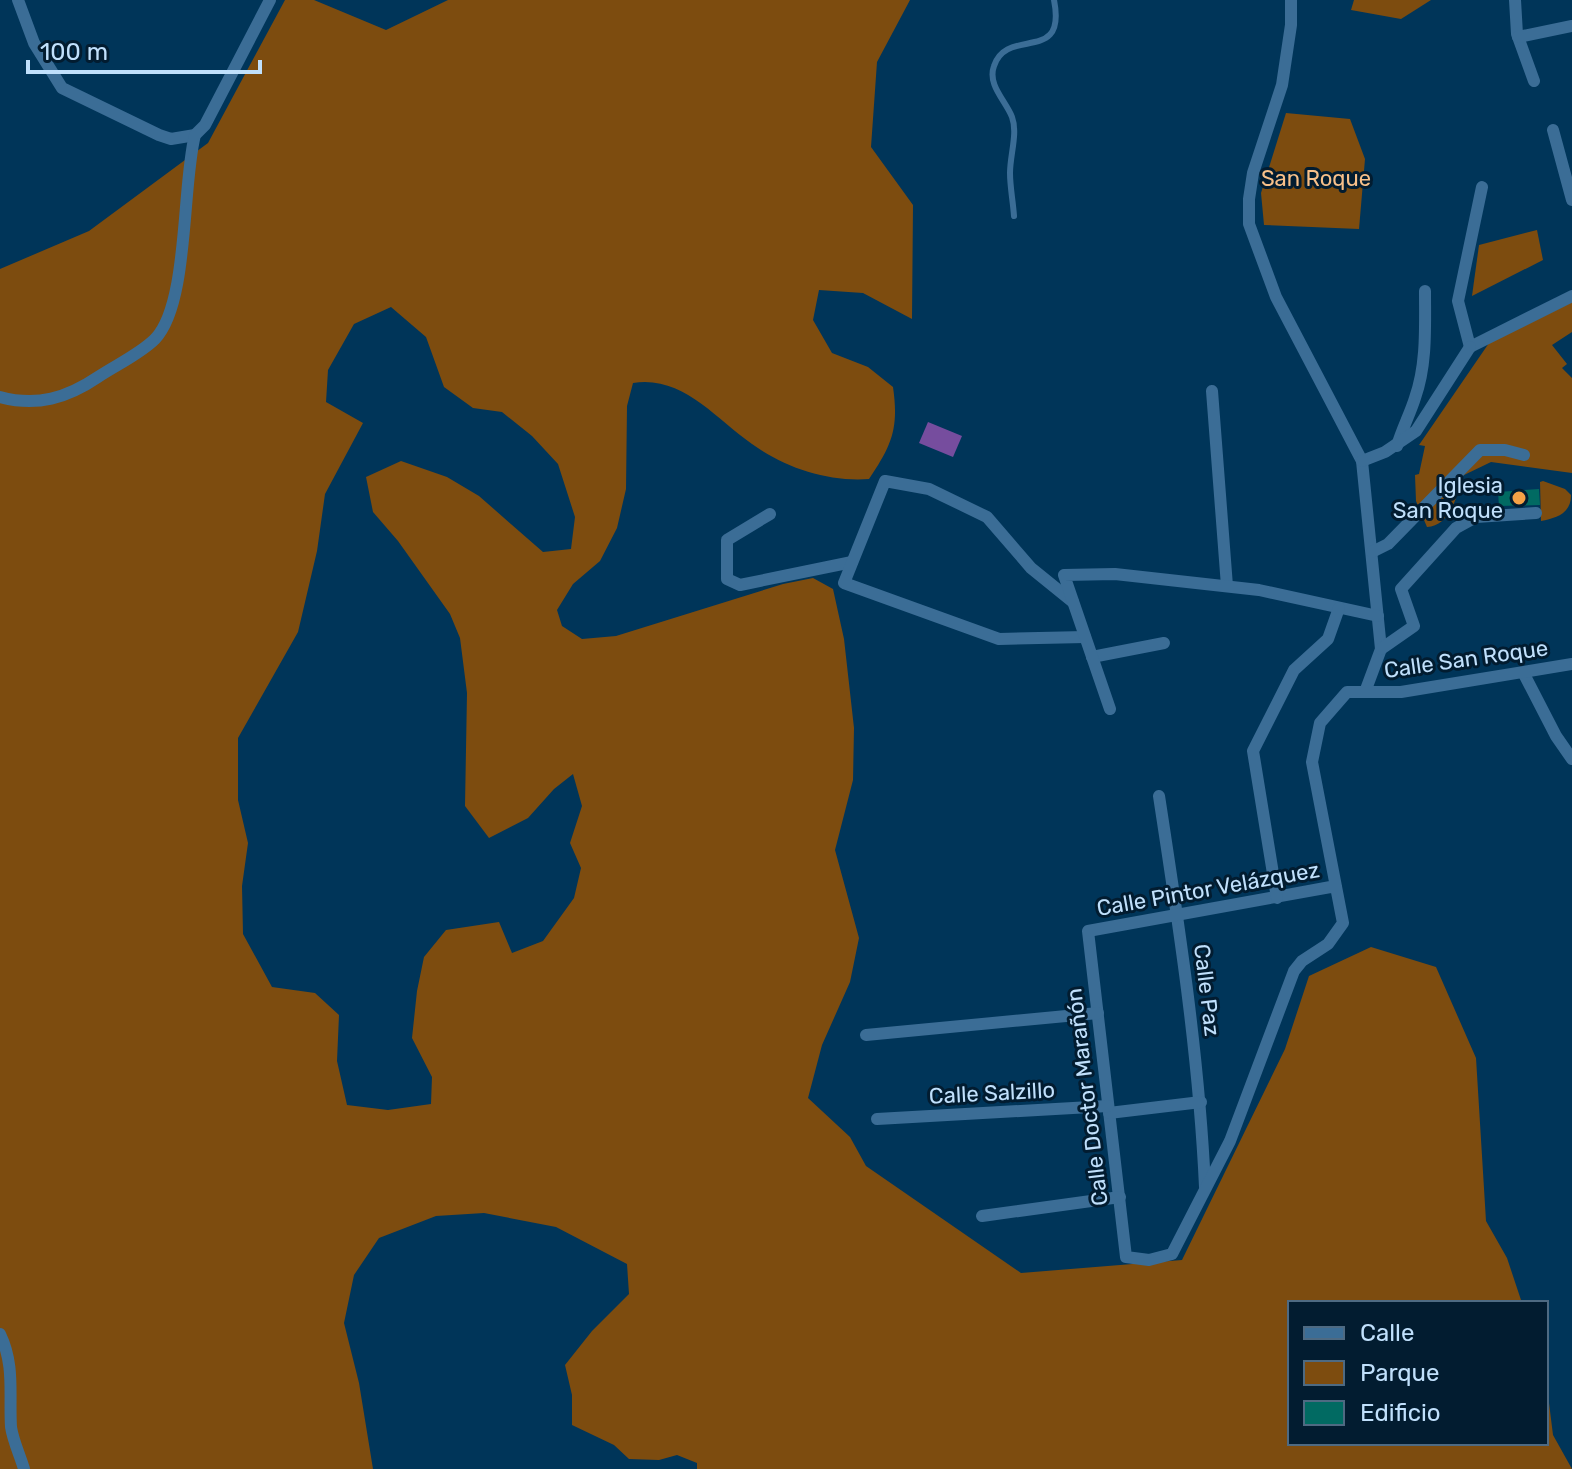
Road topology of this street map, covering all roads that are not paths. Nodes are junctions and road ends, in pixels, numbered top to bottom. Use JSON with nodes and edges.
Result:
{"nodes":[{"id":1,"x":18,"y":0,"type":"edge"},
{"id":2,"x":270,"y":0,"type":"edge"},
{"id":3,"x":1054,"y":0,"type":"edge"},
{"id":4,"x":1291,"y":0,"type":"edge"},
{"id":5,"x":1515,"y":0,"type":"edge"},
{"id":6,"x":1572,"y":26,"type":"edge"},
{"id":7,"x":1518,"y":37,"type":"junction"},
{"id":8,"x":1534,"y":81,"type":"dead end"},
{"id":9,"x":1553,"y":130,"type":"dead end"},
{"id":10,"x":195,"y":135,"type":"junction"},
{"id":11,"x":1482,"y":187,"type":"dead end"},
{"id":12,"x":1572,"y":200,"type":"edge"},
{"id":13,"x":1014,"y":216,"type":"dead end"},
{"id":14,"x":1425,"y":291,"type":"dead end"},
{"id":15,"x":1572,"y":296,"type":"edge"},
{"id":16,"x":1470,"y":347,"type":"junction"},
{"id":17,"x":1212,"y":391,"type":"dead end"},
{"id":18,"x":0,"y":397,"type":"edge"},
{"id":19,"x":1397,"y":446,"type":"junction"},
{"id":20,"x":1524,"y":455,"type":"dead end"},
{"id":21,"x":1362,"y":461,"type":"junction"},
{"id":22,"x":1536,"y":513,"type":"dead end"},
{"id":23,"x":770,"y":514,"type":"dead end"},
{"id":24,"x":1372,"y":552,"type":"junction"},
{"id":25,"x":852,"y":562,"type":"junction"},
{"id":26,"x":1227,"y":586,"type":"junction"},
{"id":27,"x":1073,"y":602,"type":"junction"},
{"id":28,"x":1339,"y":608,"type":"junction"},
{"id":29,"x":1378,"y":616,"type":"junction"},
{"id":30,"x":1085,"y":637,"type":"junction"},
{"id":31,"x":1164,"y":643,"type":"dead end"},
{"id":32,"x":1381,"y":649,"type":"junction"},
{"id":33,"x":1092,"y":657,"type":"junction"},
{"id":34,"x":1572,"y":664,"type":"edge"},
{"id":35,"x":1524,"y":674,"type":"junction"},
{"id":36,"x":1365,"y":692,"type":"junction"},
{"id":37,"x":1110,"y":709,"type":"dead end"},
{"id":38,"x":1572,"y":759,"type":"edge"},
{"id":39,"x":1159,"y":796,"type":"dead end"},
{"id":40,"x":1336,"y":886,"type":"junction"},
{"id":41,"x":1277,"y":898,"type":"junction"},
{"id":42,"x":1178,"y":916,"type":"junction"},
{"id":43,"x":1088,"y":931,"type":"joint"},
{"id":44,"x":1098,"y":1013,"type":"junction"},
{"id":45,"x":866,"y":1035,"type":"dead end"},
{"id":46,"x":1201,"y":1102,"type":"junction"},
{"id":47,"x":1109,"y":1110,"type":"junction"},
{"id":48,"x":877,"y":1119,"type":"dead end"},
{"id":49,"x":1205,"y":1190,"type":"junction"},
{"id":50,"x":1120,"y":1197,"type":"junction"},
{"id":51,"x":982,"y":1216,"type":"dead end"},
{"id":52,"x":0,"y":1334,"type":"edge"},
{"id":53,"x":24,"y":1469,"type":"edge"}],
"edges":[{"from":1,"to":10,"type":"street"},
{"from":2,"to":10,"type":"street"},
{"from":3,"to":13,"type":"lane"},
{"from":4,"to":21,"type":"street"},
{"from":5,"to":7,"type":"street"},
{"from":6,"to":7,"type":"street"},
{"from":7,"to":8,"type":"street"},
{"from":9,"to":12,"type":"street"},
{"from":10,"to":18,"type":"street"},
{"from":11,"to":16,"type":"street"},
{"from":14,"to":19,"type":"street"},
{"from":15,"to":16,"type":"street"},
{"from":16,"to":19,"type":"street"},
{"from":17,"to":26,"type":"street"},
{"from":19,"to":21,"type":"street"},
{"from":20,"to":24,"type":"street"},
{"from":21,"to":24,"type":"street"},
{"from":22,"to":32,"type":"street"},
{"from":23,"to":25,"type":"street"},
{"from":24,"to":29,"type":"street"},
{"from":25,"to":27,"type":"street"},
{"from":25,"to":30,"type":"street"},
{"from":26,"to":27,"type":"street"},
{"from":26,"to":28,"type":"street"},
{"from":27,"to":30,"type":"street"},
{"from":28,"to":29,"type":"street"},
{"from":28,"to":41,"type":"street"},
{"from":29,"to":32,"type":"street"},
{"from":30,"to":33,"type":"street"},
{"from":31,"to":33,"type":"street"},
{"from":32,"to":36,"type":"street"},
{"from":33,"to":37,"type":"street"},
{"from":34,"to":35,"type":"street","name":"Calle San Roque"},
{"from":35,"to":36,"type":"street","name":"Calle San Roque"},
{"from":35,"to":38,"type":"street"},
{"from":36,"to":40,"type":"street"},
{"from":39,"to":42,"type":"street","name":"Calle Paz"},
{"from":40,"to":41,"type":"street","name":"Calle Pintor Velázquez"},
{"from":40,"to":49,"type":"street"},
{"from":41,"to":42,"type":"street","name":"Calle Pintor Velázquez"},
{"from":42,"to":43,"type":"street","name":"Calle Pintor Velázquez"},
{"from":42,"to":46,"type":"street","name":"Calle Paz"},
{"from":43,"to":44,"type":"street","name":"Calle Doctor Marañón"},
{"from":44,"to":45,"type":"street"},
{"from":44,"to":47,"type":"street","name":"Calle Doctor Marañón"},
{"from":46,"to":47,"type":"street","name":"Calle Salzillo"},
{"from":46,"to":49,"type":"street","name":"Calle Paz"},
{"from":47,"to":48,"type":"street","name":"Calle Salzillo"},
{"from":47,"to":50,"type":"street","name":"Calle Doctor Marañón"},
{"from":49,"to":50,"type":"street","name":"Calle Doctor Marañón"},
{"from":50,"to":51,"type":"street"},
{"from":52,"to":53,"type":"street"}]}
